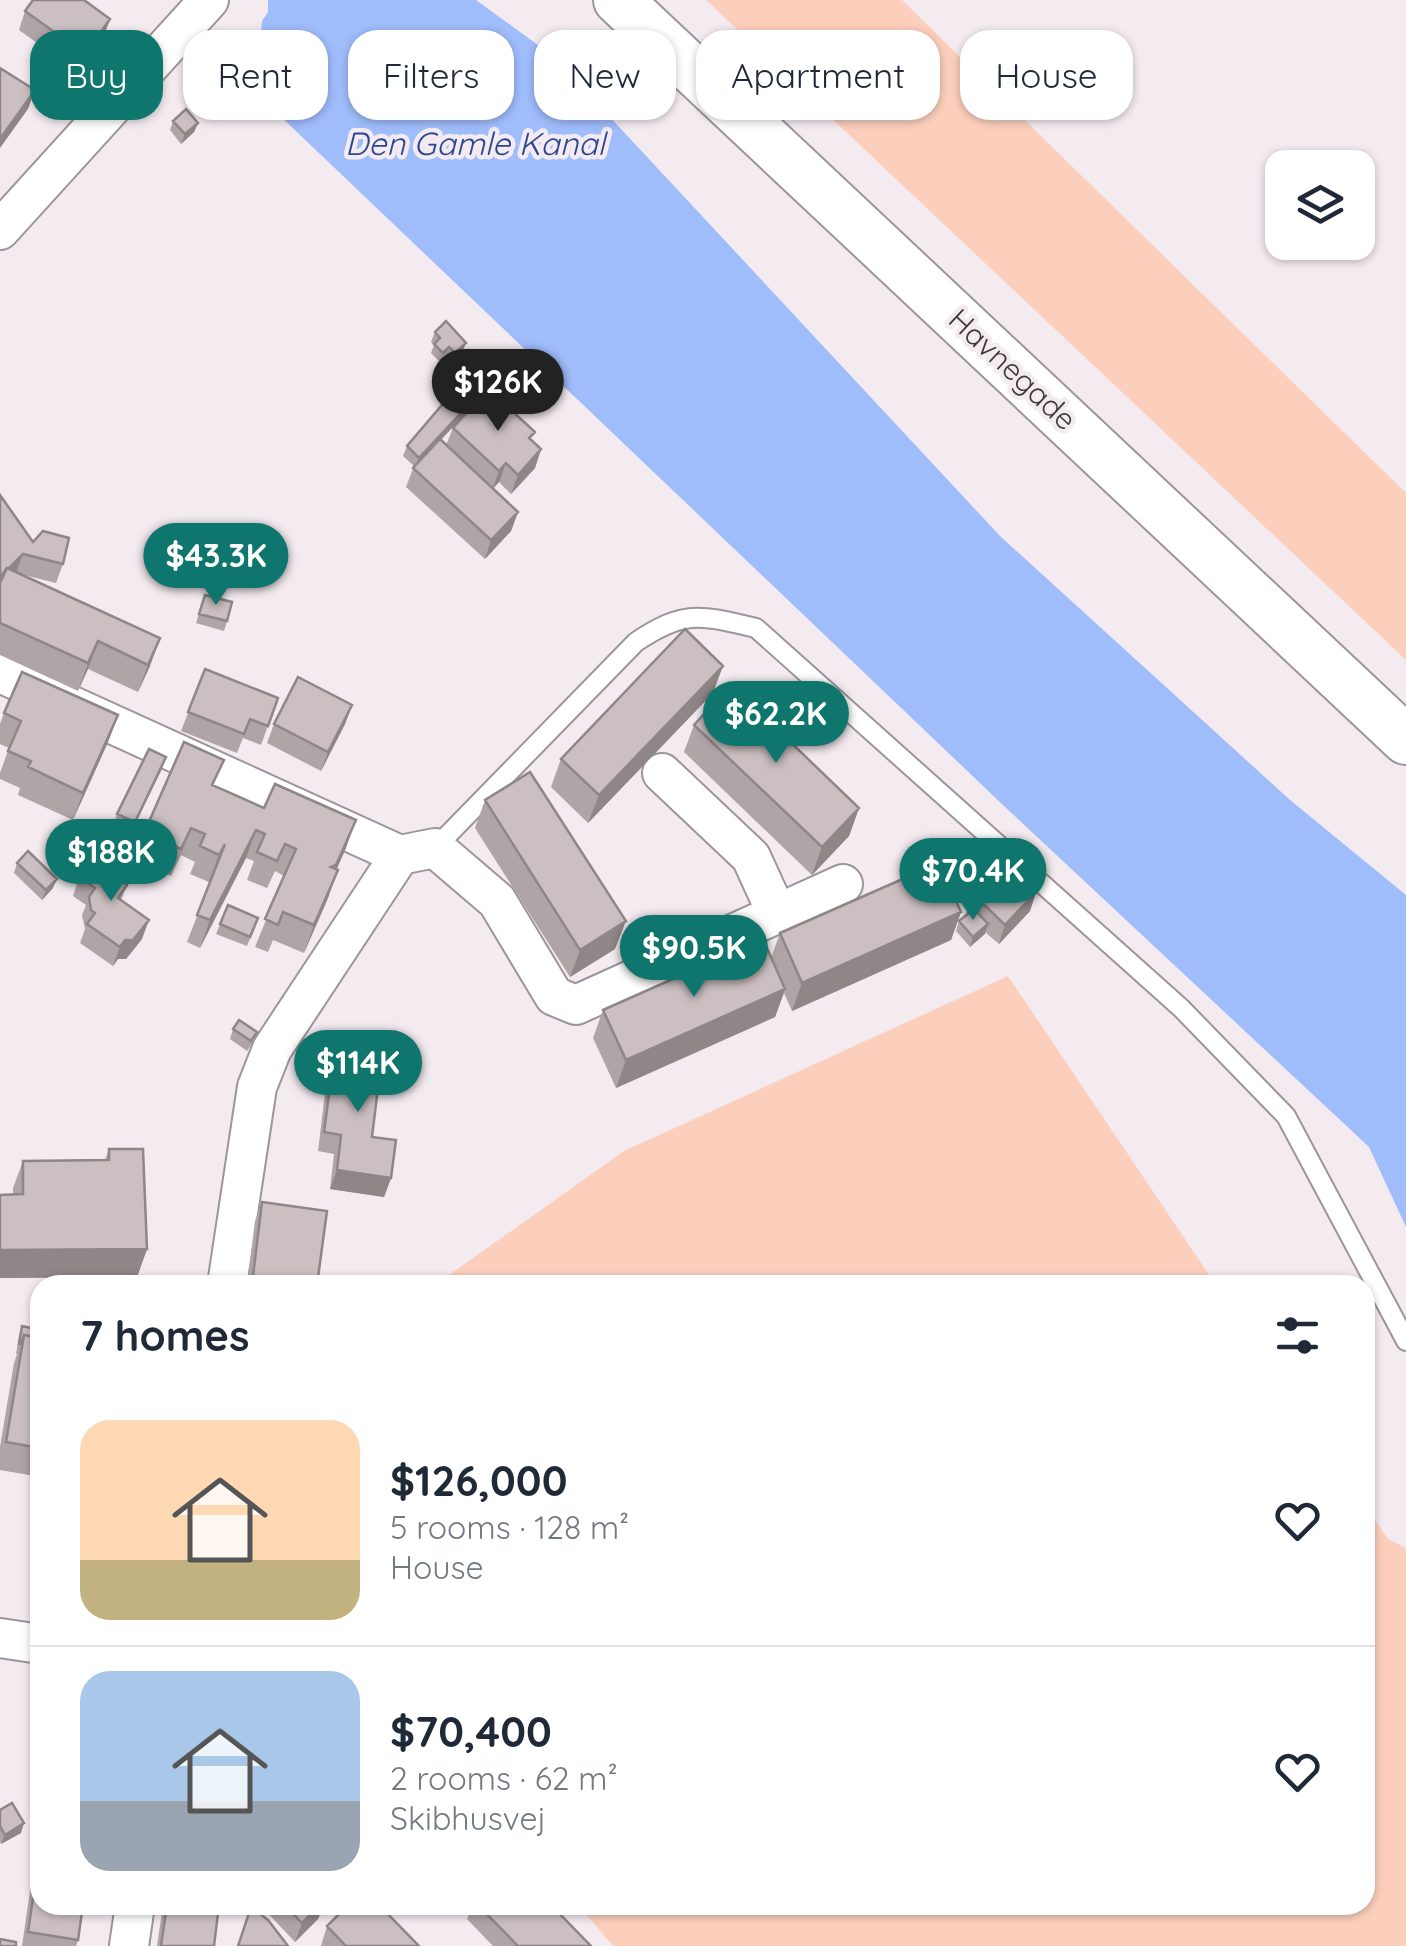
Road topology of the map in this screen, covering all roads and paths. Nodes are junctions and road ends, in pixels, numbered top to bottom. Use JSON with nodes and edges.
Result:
{"nodes":[{"id":1,"x":209,"y":0,"type":"edge"},
{"id":2,"x":618,"y":0,"type":"edge"},
{"id":3,"x":0,"y":230,"type":"edge"},
{"id":4,"x":0,"y":673,"type":"edge"},
{"id":5,"x":1406,"y":740,"type":"edge"},
{"id":6,"x":662,"y":773,"type":"dead end"},
{"id":7,"x":418,"y":852,"type":"junction"},
{"id":8,"x":843,"y":884,"type":"dead end"},
{"id":9,"x":778,"y":914,"type":"junction"},
{"id":10,"x":229,"y":1275,"type":"edge"},
{"id":11,"x":1370,"y":1275,"type":"edge"},
{"id":12,"x":1375,"y":1284,"type":"edge"},
{"id":13,"x":1406,"y":1342,"type":"edge"},
{"id":14,"x":0,"y":1638,"type":"edge"},
{"id":15,"x":30,"y":1642,"type":"edge"},
{"id":16,"x":134,"y":1915,"type":"edge"},
{"id":17,"x":129,"y":1946,"type":"edge"}],
"edges":[{"from":1,"to":3,"type":"street"},
{"from":2,"to":5,"type":"street","name":"Havnegade"},
{"from":4,"to":7,"type":"street"},
{"from":6,"to":9,"type":"street"},
{"from":7,"to":9,"type":"street"},
{"from":7,"to":10,"type":"street"},
{"from":7,"to":11,"type":"lane"},
{"from":8,"to":9,"type":"street"},
{"from":12,"to":13,"type":"lane"},
{"from":14,"to":15,"type":"street"},
{"from":16,"to":17,"type":"street"}]}
